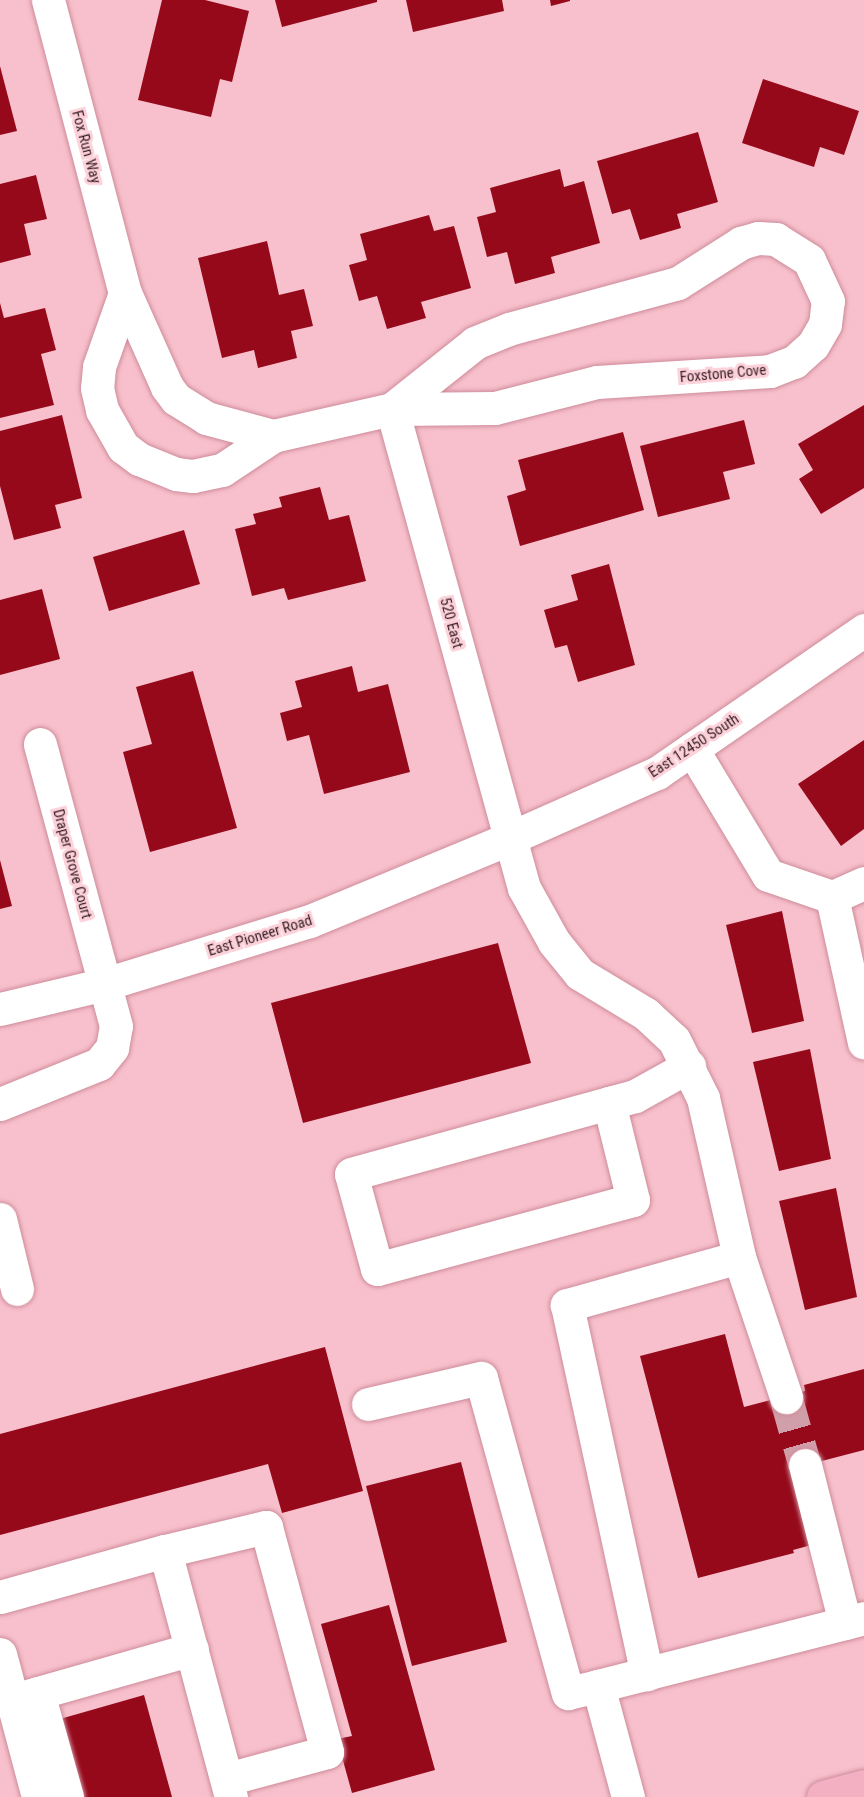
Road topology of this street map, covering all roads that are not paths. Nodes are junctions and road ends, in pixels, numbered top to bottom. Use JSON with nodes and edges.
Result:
{"nodes":[{"id":1,"x":48,"y":0,"type":"edge"},
{"id":2,"x":125,"y":293,"type":"junction"},
{"id":3,"x":176,"y":399,"type":"joint"},
{"id":4,"x":392,"y":409,"type":"junction"},
{"id":5,"x":273,"y":436,"type":"junction"},
{"id":6,"x":864,"y":630,"type":"edge"},
{"id":7,"x":40,"y":744,"type":"dead end"},
{"id":8,"x":692,"y":749,"type":"junction"},
{"id":9,"x":510,"y":838,"type":"junction"},
{"id":10,"x":864,"y":883,"type":"edge"},
{"id":11,"x":832,"y":897,"type":"junction"},
{"id":12,"x":105,"y":984,"type":"junction"},
{"id":13,"x":0,"y":1009,"type":"edge"},
{"id":14,"x":864,"y":1043,"type":"edge"},
{"id":15,"x":689,"y":1066,"type":"junction"},
{"id":16,"x":609,"y":1103,"type":"junction"},
{"id":17,"x":0,"y":1104,"type":"edge"},
{"id":18,"x":0,"y":1219,"type":"edge"},
{"id":19,"x":739,"y":1257,"type":"junction"},
{"id":20,"x":17,"y":1289,"type":"dead end"},
{"id":21,"x":786,"y":1396,"type":"tunnel mouth"},
{"id":22,"x":368,"y":1404,"type":"dead end"},
{"id":23,"x":805,"y":1465,"type":"tunnel mouth"},
{"id":24,"x":165,"y":1551,"type":"junction"},
{"id":25,"x":0,"y":1597,"type":"edge"},
{"id":26,"x":854,"y":1620,"type":"edge"},
{"id":27,"x":192,"y":1649,"type":"junction"},
{"id":28,"x":0,"y":1654,"type":"edge"},
{"id":29,"x":647,"y":1674,"type":"junction"},
{"id":30,"x":598,"y":1686,"type":"junction"},
{"id":31,"x":25,"y":1697,"type":"junction"},
{"id":32,"x":864,"y":1786,"type":"edge"},
{"id":33,"x":229,"y":1788,"type":"edge"},
{"id":34,"x":38,"y":1797,"type":"edge"},
{"id":35,"x":67,"y":1797,"type":"edge"},
{"id":36,"x":628,"y":1797,"type":"edge"},
{"id":37,"x":824,"y":1797,"type":"edge"}],
"edges":[{"from":1,"to":2,"type":"street","name":"Fox Run Way"},
{"from":2,"to":3,"type":"street","name":"Fox Run Way"},
{"from":2,"to":5,"type":"street","name":"Foxstone Cove"},
{"from":3,"to":5,"type":"street","name":"Foxstone Cove"},
{"from":4,"to":4,"type":"street","name":"Foxstone Cove"},
{"from":4,"to":5,"type":"street","name":"Foxstone Cove"},
{"from":4,"to":9,"type":"street","name":"520 East"},
{"from":6,"to":8,"type":"street","name":"East 12450 South"},
{"from":7,"to":12,"type":"street","name":"Draper Grove Court"},
{"from":8,"to":9,"type":"street","name":"East 12450 South"},
{"from":8,"to":11,"type":"street"},
{"from":9,"to":12,"type":"street","name":"East Pioneer Road"},
{"from":9,"to":15,"type":"street","name":"520 East"},
{"from":10,"to":11,"type":"street"},
{"from":11,"to":14,"type":"street"},
{"from":12,"to":13,"type":"street","name":"East Pioneer Road"},
{"from":12,"to":17,"type":"street","name":"Draper Grove Court"},
{"from":15,"to":16,"type":"street"},
{"from":15,"to":19,"type":"street","name":"520 East"},
{"from":16,"to":16,"type":"street"},
{"from":18,"to":20,"type":"street"},
{"from":19,"to":21,"type":"street","name":"520 East"},
{"from":19,"to":29,"type":"street"},
{"from":22,"to":30,"type":"street"},
{"from":23,"to":26,"type":"street"},
{"from":24,"to":25,"type":"street"},
{"from":24,"to":27,"type":"street"},
{"from":24,"to":33,"type":"street"},
{"from":26,"to":29,"type":"street"},
{"from":27,"to":31,"type":"street"},
{"from":27,"to":33,"type":"street"},
{"from":28,"to":31,"type":"street"},
{"from":29,"to":30,"type":"street"},
{"from":30,"to":36,"type":"street"},
{"from":31,"to":34,"type":"street"},
{"from":31,"to":35,"type":"street"},
{"from":32,"to":37,"type":"main road"}]}
